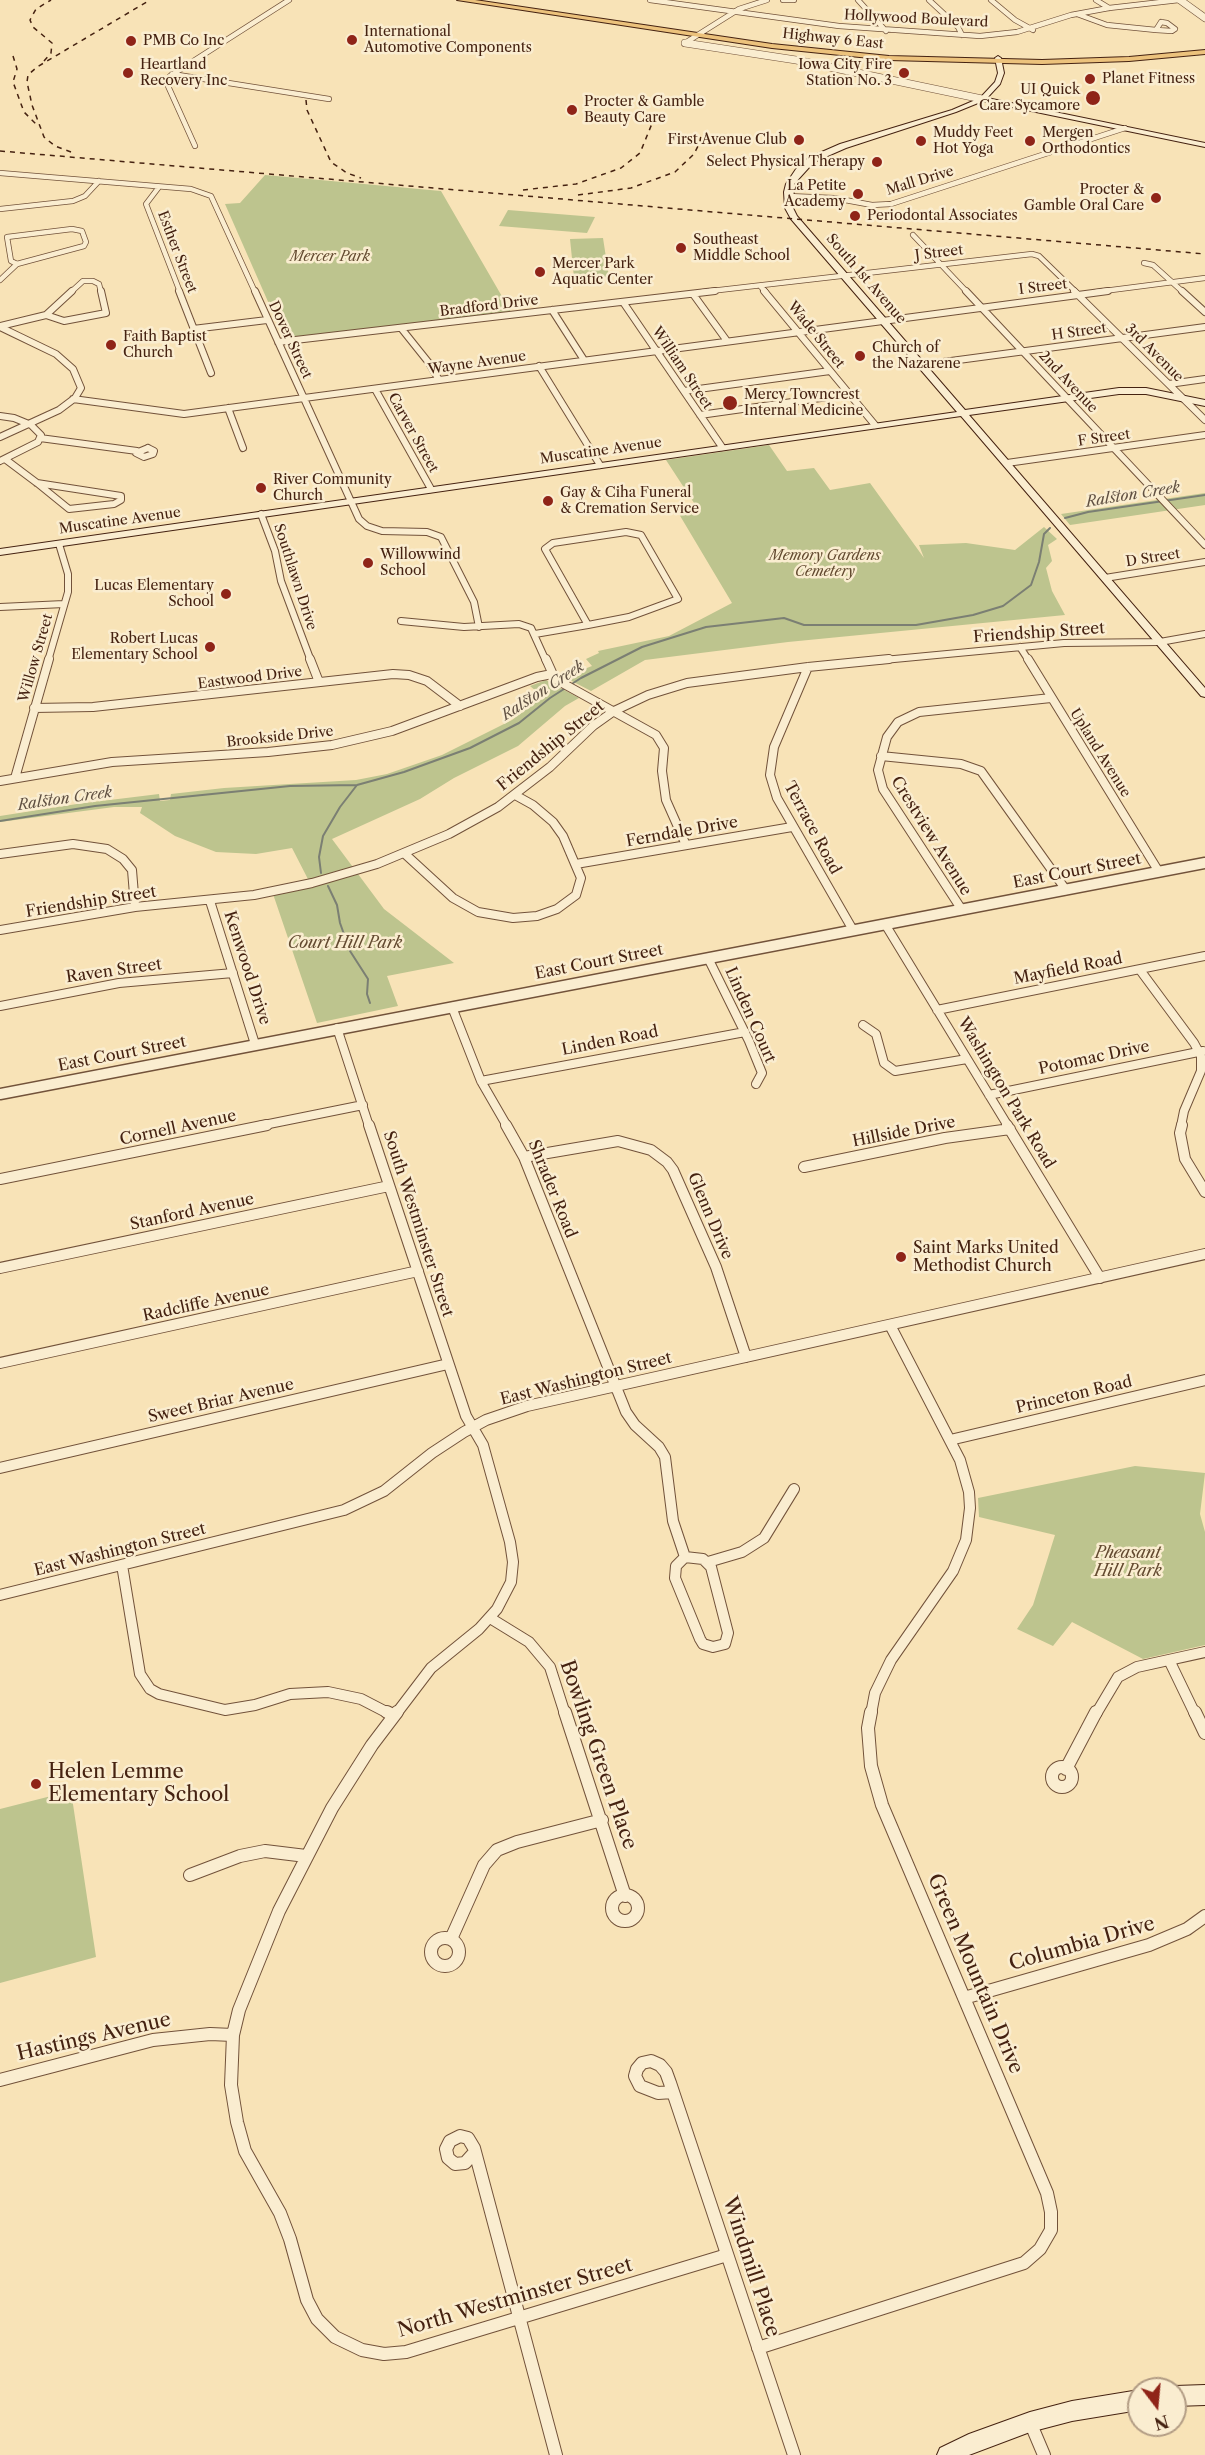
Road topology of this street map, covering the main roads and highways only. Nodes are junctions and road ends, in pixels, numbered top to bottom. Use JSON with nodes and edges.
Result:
{"nodes":[{"id":1,"x":461,"y":0,"type":"edge"},
{"id":2,"x":489,"y":0,"type":"edge"},
{"id":3,"x":701,"y":33,"type":"junction"},
{"id":4,"x":1205,"y":48,"type":"edge"},
{"id":5,"x":1205,"y":52,"type":"edge"},
{"id":6,"x":999,"y":60,"type":"junction"},
{"id":7,"x":982,"y":99,"type":"junction"},
{"id":8,"x":1205,"y":145,"type":"edge"},
{"id":9,"x":1205,"y":403,"type":"edge"},
{"id":10,"x":963,"y":413,"type":"junction"},
{"id":11,"x":0,"y":552,"type":"edge"},
{"id":12,"x":1205,"y":694,"type":"edge"},
{"id":13,"x":1205,"y":2395,"type":"edge"},
{"id":14,"x":1187,"y":2396,"type":"edge"},
{"id":15,"x":1127,"y":2402,"type":"edge"},
{"id":16,"x":947,"y":2455,"type":"edge"}],
"edges":[{"from":1,"to":3,"type":"main road","name":"Highway 6 East"},
{"from":2,"to":3,"type":"main road","name":"Highway 6 East"},
{"from":3,"to":6,"type":"main road","name":"Highway 6 East"},
{"from":4,"to":6,"type":"main road","name":"Highway 6 East"},
{"from":5,"to":6,"type":"main road","name":"Highway 6 East"},
{"from":6,"to":7,"type":"main road"},
{"from":7,"to":8,"type":"main road"},
{"from":7,"to":10,"type":"main road","name":"South 1st Avenue"},
{"from":9,"to":10,"type":"main road","name":"Muscatine Avenue"},
{"from":10,"to":11,"type":"main road","name":"Muscatine Avenue"},
{"from":10,"to":12,"type":"main road","name":"South 1st Avenue"},
{"from":13,"to":14,"type":"main road"},
{"from":15,"to":16,"type":"main road"}]}
